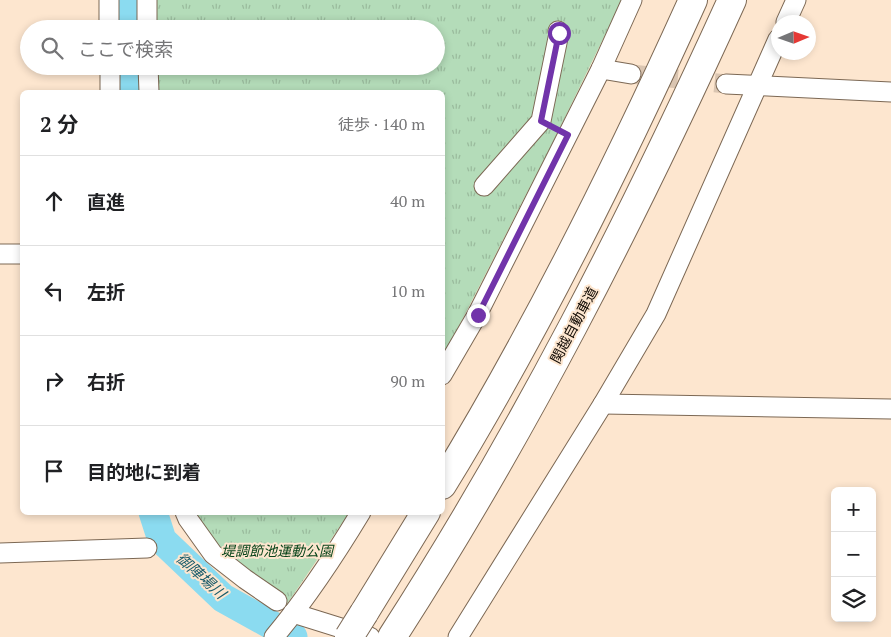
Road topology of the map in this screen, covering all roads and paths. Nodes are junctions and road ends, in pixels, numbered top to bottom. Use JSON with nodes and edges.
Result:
{"nodes":[{"id":1,"x":109,"y":0,"type":"edge"},
{"id":2,"x":146,"y":0,"type":"edge"},
{"id":3,"x":632,"y":0,"type":"edge"},
{"id":4,"x":693,"y":0,"type":"edge"},
{"id":5,"x":732,"y":0,"type":"edge"},
{"id":6,"x":796,"y":0,"type":"edge"},
{"id":7,"x":789,"y":15,"type":"edge"},
{"id":8,"x":109,"y":20,"type":"edge"},
{"id":9,"x":147,"y":20,"type":"edge"},
{"id":10,"x":558,"y":31,"type":"dead end"},
{"id":11,"x":771,"y":56,"type":"edge"},
{"id":12,"x":601,"y":69,"type":"junction"},
{"id":13,"x":631,"y":74,"type":"tunnel mouth"},
{"id":14,"x":110,"y":75,"type":"edge"},
{"id":15,"x":148,"y":75,"type":"edge"},
{"id":16,"x":726,"y":84,"type":"tunnel mouth"},
{"id":17,"x":758,"y":86,"type":"junction"},
{"id":18,"x":110,"y":90,"type":"edge"},
{"id":19,"x":148,"y":90,"type":"edge"},
{"id":20,"x":891,"y":92,"type":"edge"},
{"id":21,"x":541,"y":121,"type":"junction"},
{"id":22,"x":568,"y":135,"type":"junction"},
{"id":23,"x":484,"y":186,"type":"dead end"},
{"id":24,"x":0,"y":254,"type":"edge"},
{"id":25,"x":20,"y":254,"type":"edge"},
{"id":26,"x":445,"y":365,"type":"edge"},
{"id":27,"x":603,"y":404,"type":"junction"},
{"id":28,"x":891,"y":409,"type":"edge"},
{"id":29,"x":445,"y":480,"type":"edge"},
{"id":30,"x":186,"y":515,"type":"edge"},
{"id":31,"x":359,"y":515,"type":"edge"},
{"id":32,"x":424,"y":515,"type":"edge"},
{"id":33,"x":146,"y":548,"type":"dead end"},
{"id":34,"x":0,"y":553,"type":"edge"},
{"id":35,"x":277,"y":600,"type":"dead end"},
{"id":36,"x":290,"y":617,"type":"junction"},
{"id":37,"x":367,"y":625,"type":"edge"},
{"id":38,"x":397,"y":630,"type":"edge"},
{"id":39,"x":274,"y":637,"type":"edge"},
{"id":40,"x":349,"y":637,"type":"edge"},
{"id":41,"x":458,"y":637,"type":"edge"}],
"edges":[{"from":1,"to":8,"type":"street"},
{"from":2,"to":9,"type":"street"},
{"from":3,"to":12,"type":"street"},
{"from":4,"to":29,"type":"highway"},
{"from":5,"to":38,"type":"highway","name":"関越自動車道"},
{"from":6,"to":7,"type":"street"},
{"from":10,"to":21,"type":"street"},
{"from":11,"to":17,"type":"street"},
{"from":12,"to":13,"type":"street"},
{"from":12,"to":22,"type":"street"},
{"from":14,"to":18,"type":"street"},
{"from":15,"to":19,"type":"street"},
{"from":16,"to":17,"type":"street"},
{"from":17,"to":20,"type":"street"},
{"from":17,"to":27,"type":"street"},
{"from":21,"to":22,"type":"street"},
{"from":21,"to":23,"type":"street"},
{"from":22,"to":26,"type":"street"},
{"from":24,"to":25,"type":"street"},
{"from":27,"to":28,"type":"street"},
{"from":27,"to":41,"type":"street"},
{"from":30,"to":35,"type":"street"},
{"from":31,"to":36,"type":"street"},
{"from":32,"to":37,"type":"highway"},
{"from":33,"to":34,"type":"street"},
{"from":36,"to":37,"type":"street"},
{"from":36,"to":39,"type":"street"},
{"from":37,"to":40,"type":"highway","bridge":true}]}
